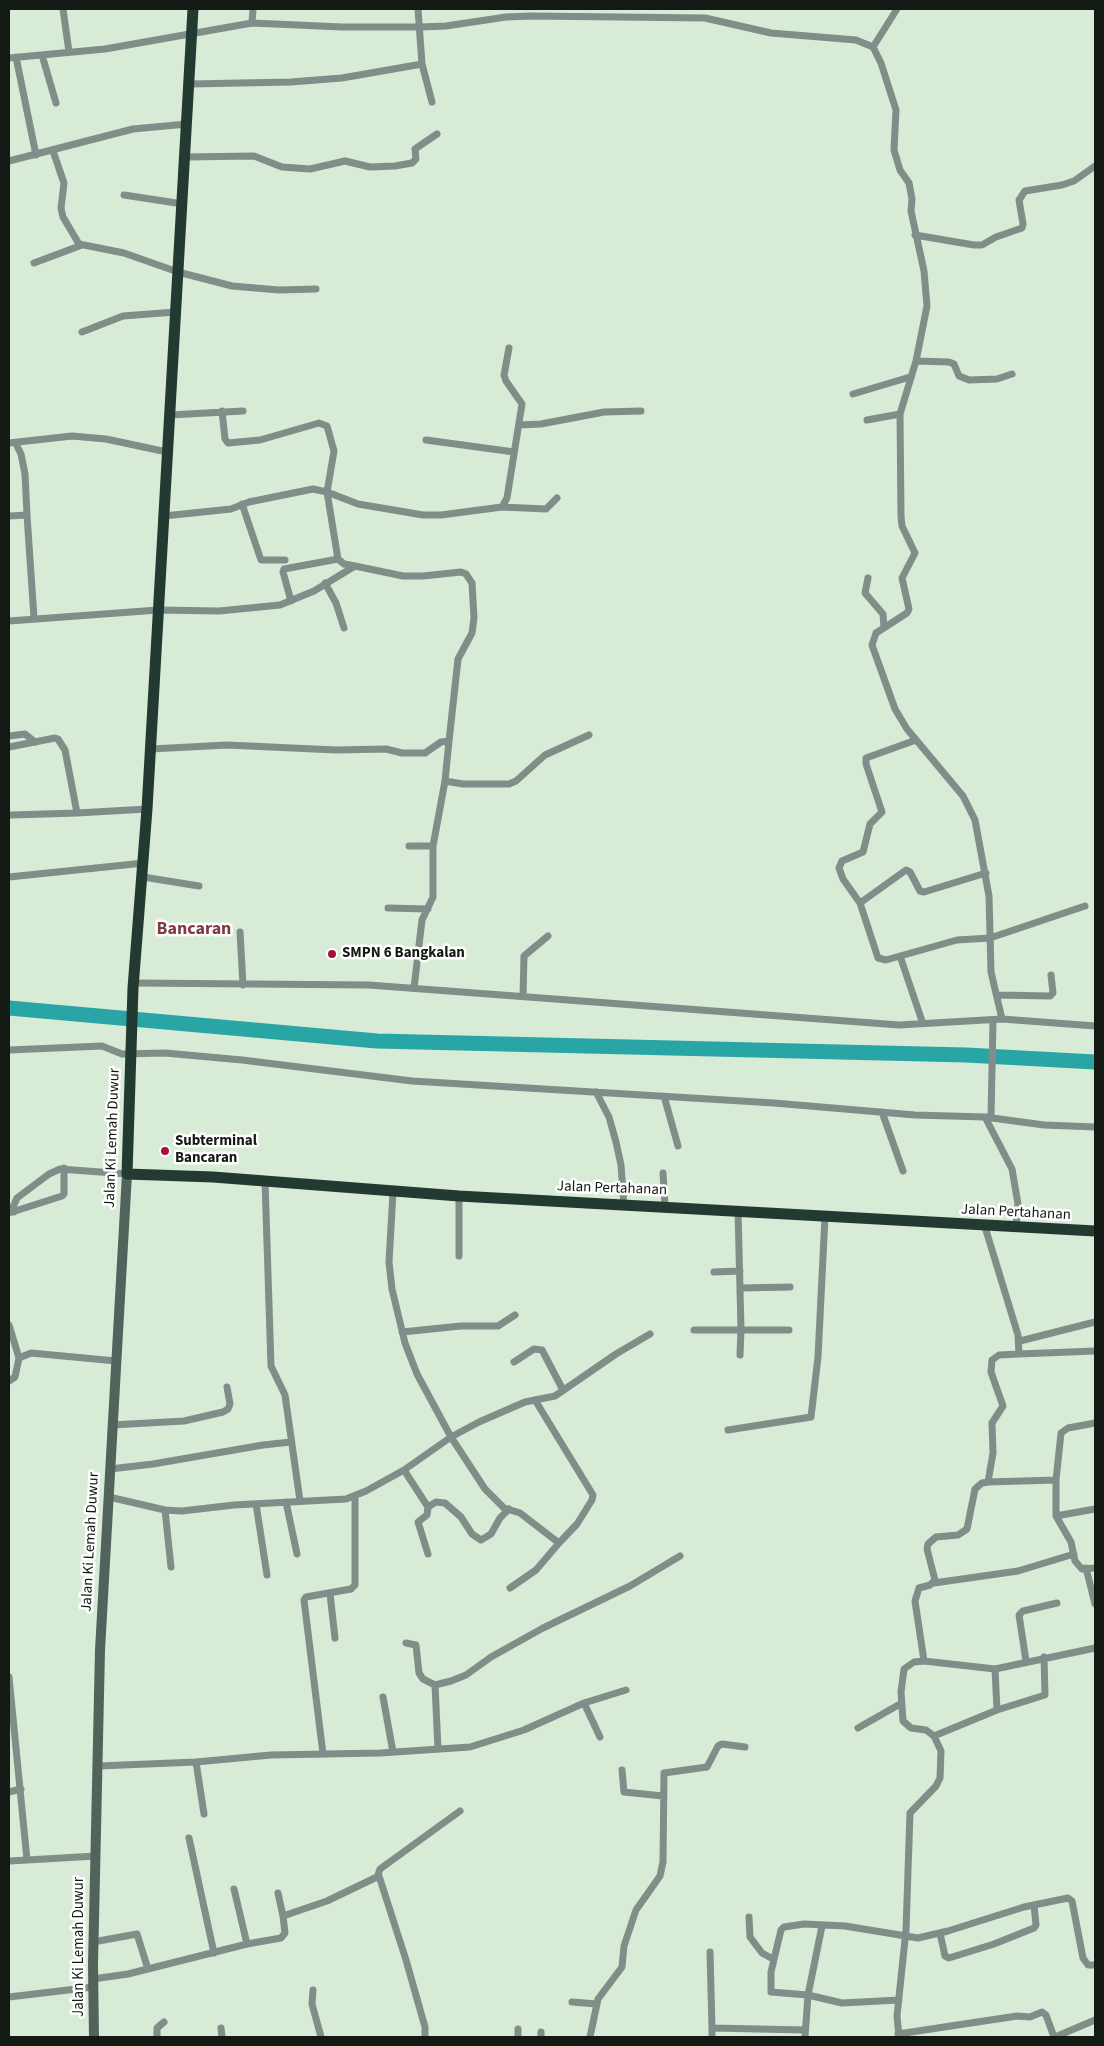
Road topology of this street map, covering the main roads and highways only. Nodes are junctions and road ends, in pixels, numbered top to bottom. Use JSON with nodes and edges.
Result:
{"nodes":[{"id":1,"x":193,"y":9,"type":"edge"},
{"id":2,"x":127,"y":1174,"type":"junction"},
{"id":3,"x":1095,"y":1232,"type":"edge"},
{"id":4,"x":94,"y":2037,"type":"edge"}],
"edges":[{"from":1,"to":2,"type":"highway","name":"Jalan Ki Lemah Duwur"},
{"from":2,"to":3,"type":"highway","name":"Jalan Pertahanan"},
{"from":2,"to":4,"type":"main road","name":"Jalan Ki Lemah Duwur"}]}
